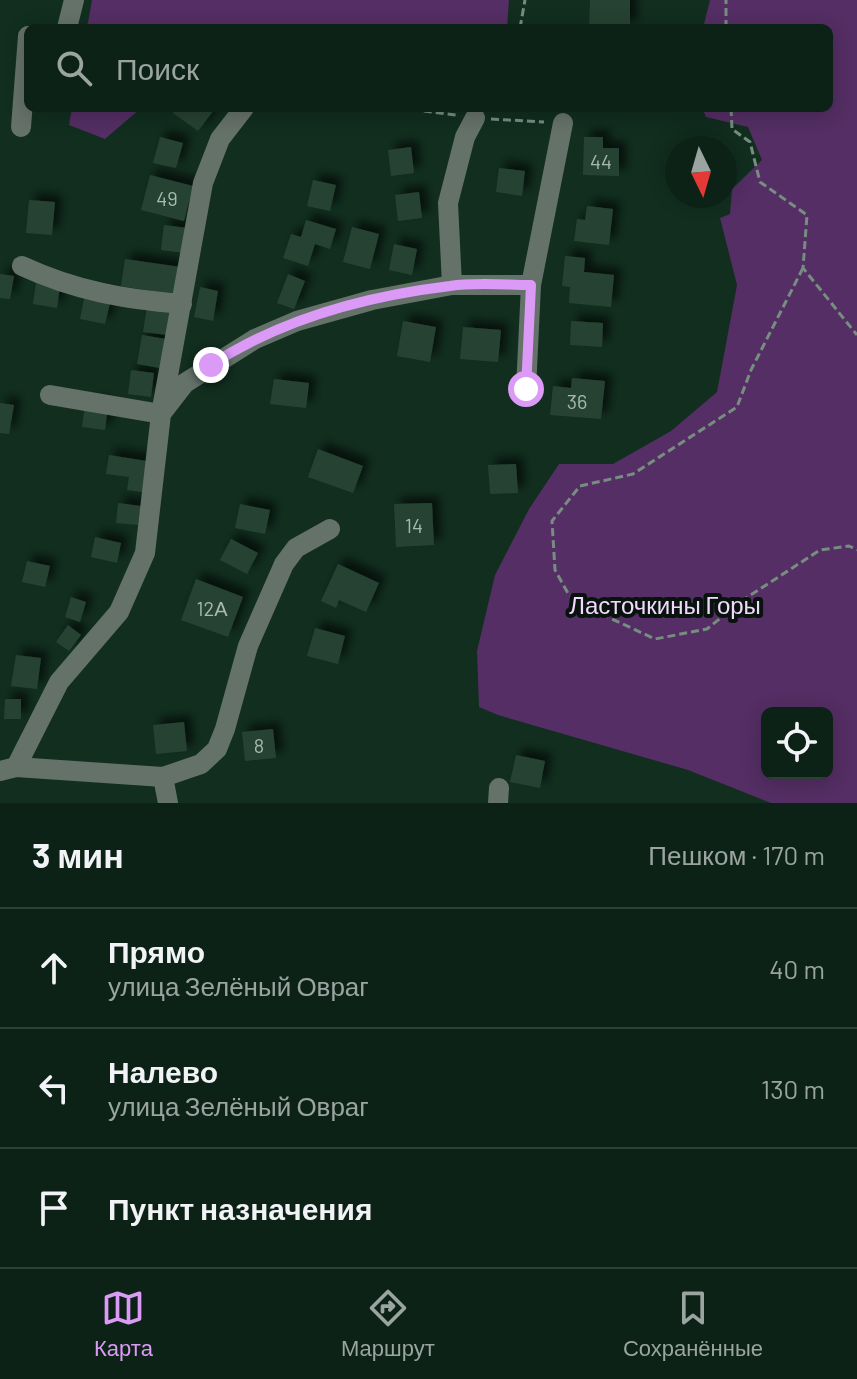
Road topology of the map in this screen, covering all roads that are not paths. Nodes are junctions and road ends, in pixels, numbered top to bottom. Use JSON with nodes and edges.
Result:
{"nodes":[{"id":1,"x":74,"y":0,"type":"edge"},
{"id":2,"x":68,"y":24,"type":"edge"},
{"id":3,"x":24,"y":88,"type":"edge"},
{"id":4,"x":241,"y":112,"type":"edge"},
{"id":5,"x":475,"y":118,"type":"road end"},
{"id":6,"x":563,"y":123,"type":"road end"},
{"id":7,"x":21,"y":127,"type":"dead end"},
{"id":8,"x":22,"y":266,"type":"dead end"},
{"id":9,"x":452,"y":285,"type":"junction"},
{"id":10,"x":531,"y":285,"type":"junction"},
{"id":11,"x":182,"y":304,"type":"junction"},
{"id":12,"x":526,"y":389,"type":"dead end"},
{"id":13,"x":50,"y":395,"type":"dead end"},
{"id":14,"x":161,"y":414,"type":"junction"},
{"id":15,"x":330,"y":529,"type":"dead end"},
{"id":16,"x":8,"y":769,"type":"edge"},
{"id":17,"x":163,"y":777,"type":"junction"},
{"id":18,"x":168,"y":803,"type":"edge"}],
"edges":[{"from":1,"to":2,"type":"street"},
{"from":3,"to":7,"type":"street"},
{"from":4,"to":11,"type":"street"},
{"from":5,"to":9,"type":"street"},
{"from":6,"to":10,"type":"street"},
{"from":8,"to":11,"type":"street"},
{"from":9,"to":10,"type":"street"},
{"from":9,"to":14,"type":"street"},
{"from":10,"to":12,"type":"street"},
{"from":11,"to":14,"type":"street"},
{"from":13,"to":14,"type":"street"},
{"from":14,"to":16,"type":"street"},
{"from":15,"to":17,"type":"street"},
{"from":16,"to":17,"type":"street"},
{"from":17,"to":18,"type":"street"}]}
